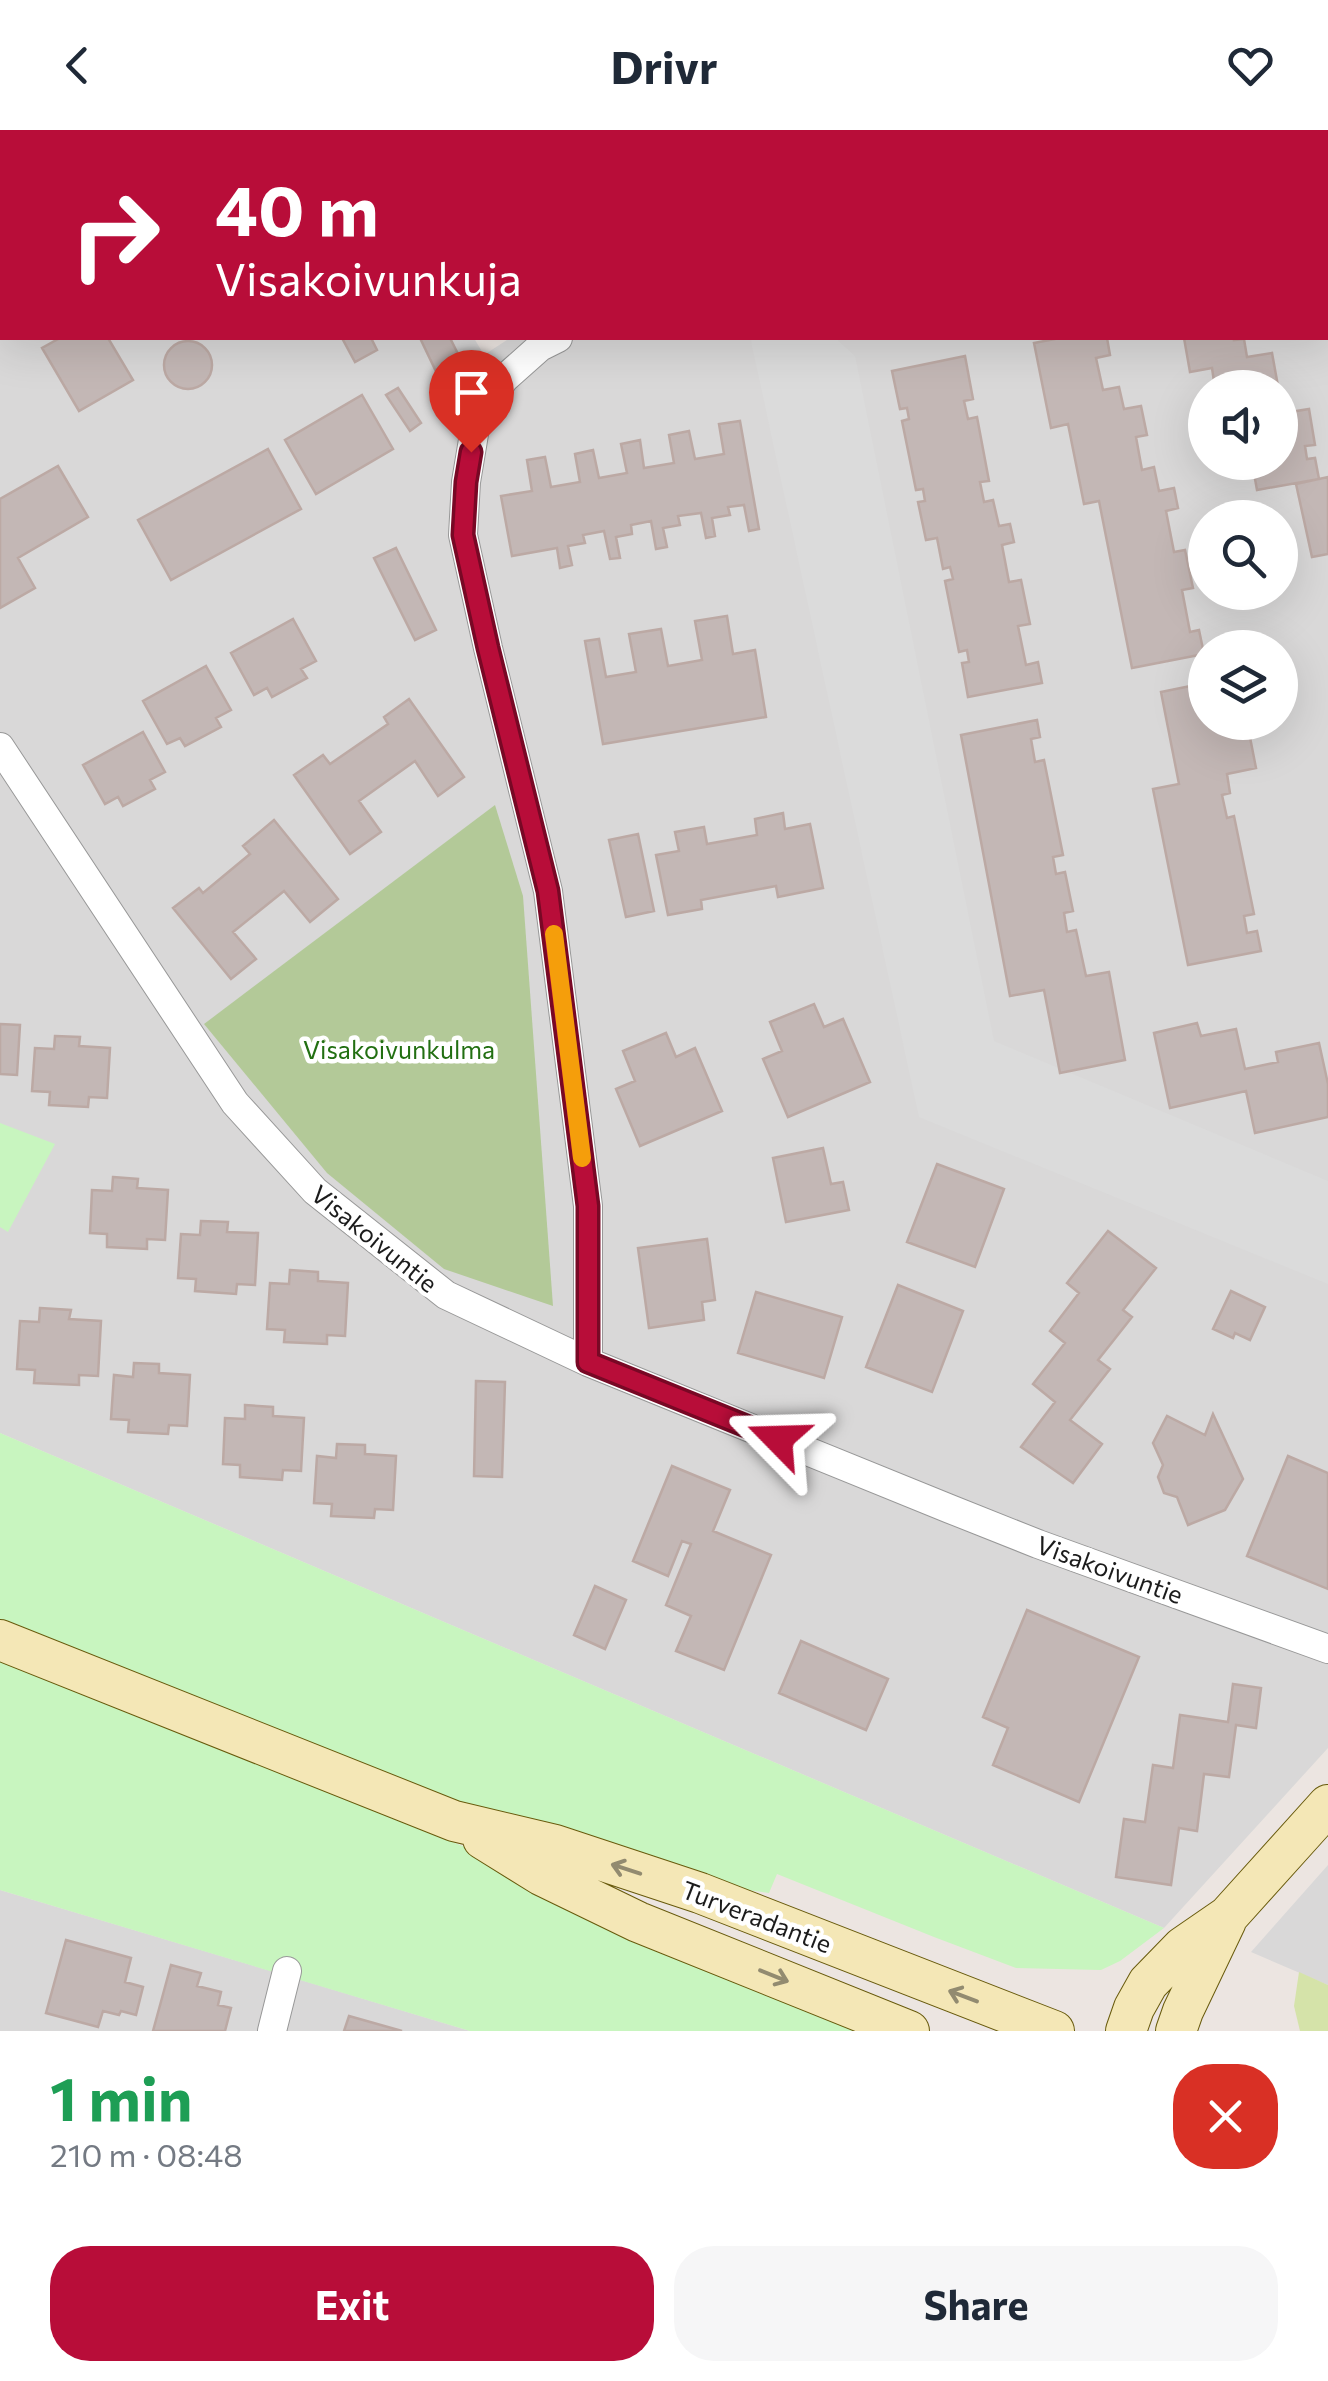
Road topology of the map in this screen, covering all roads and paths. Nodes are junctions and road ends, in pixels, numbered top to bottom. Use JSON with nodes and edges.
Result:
{"nodes":[{"id":1,"x":554,"y":340,"type":"edge"},
{"id":2,"x":0,"y":747,"type":"edge"},
{"id":3,"x":588,"y":1362,"type":"junction"},
{"id":4,"x":0,"y":1640,"type":"edge"},
{"id":5,"x":1328,"y":1649,"type":"edge"},
{"id":6,"x":1328,"y":1805,"type":"edge"},
{"id":7,"x":454,"y":1822,"type":"junction"},
{"id":8,"x":1228,"y":1916,"type":"junction"},
{"id":9,"x":287,"y":1971,"type":"dead end"},
{"id":10,"x":272,"y":2031,"type":"edge"},
{"id":11,"x":908,"y":2031,"type":"edge"},
{"id":12,"x":1054,"y":2031,"type":"edge"},
{"id":13,"x":1126,"y":2031,"type":"edge"},
{"id":14,"x":1176,"y":2031,"type":"edge"}],
"edges":[{"from":1,"to":3,"type":"street"},
{"from":2,"to":3,"type":"street","name":"Visakoivuntie"},
{"from":3,"to":5,"type":"street","name":"Visakoivuntie"},
{"from":4,"to":7,"type":"main road","name":"Turveradantie"},
{"from":6,"to":8,"type":"main road"},
{"from":7,"to":11,"type":"main road","name":"Turveradantie","one_way":true},
{"from":12,"to":7,"type":"main road","name":"Turveradantie","one_way":true},
{"from":8,"to":13,"type":"main road"},
{"from":8,"to":14,"type":"main road"},
{"from":9,"to":10,"type":"street"}]}
